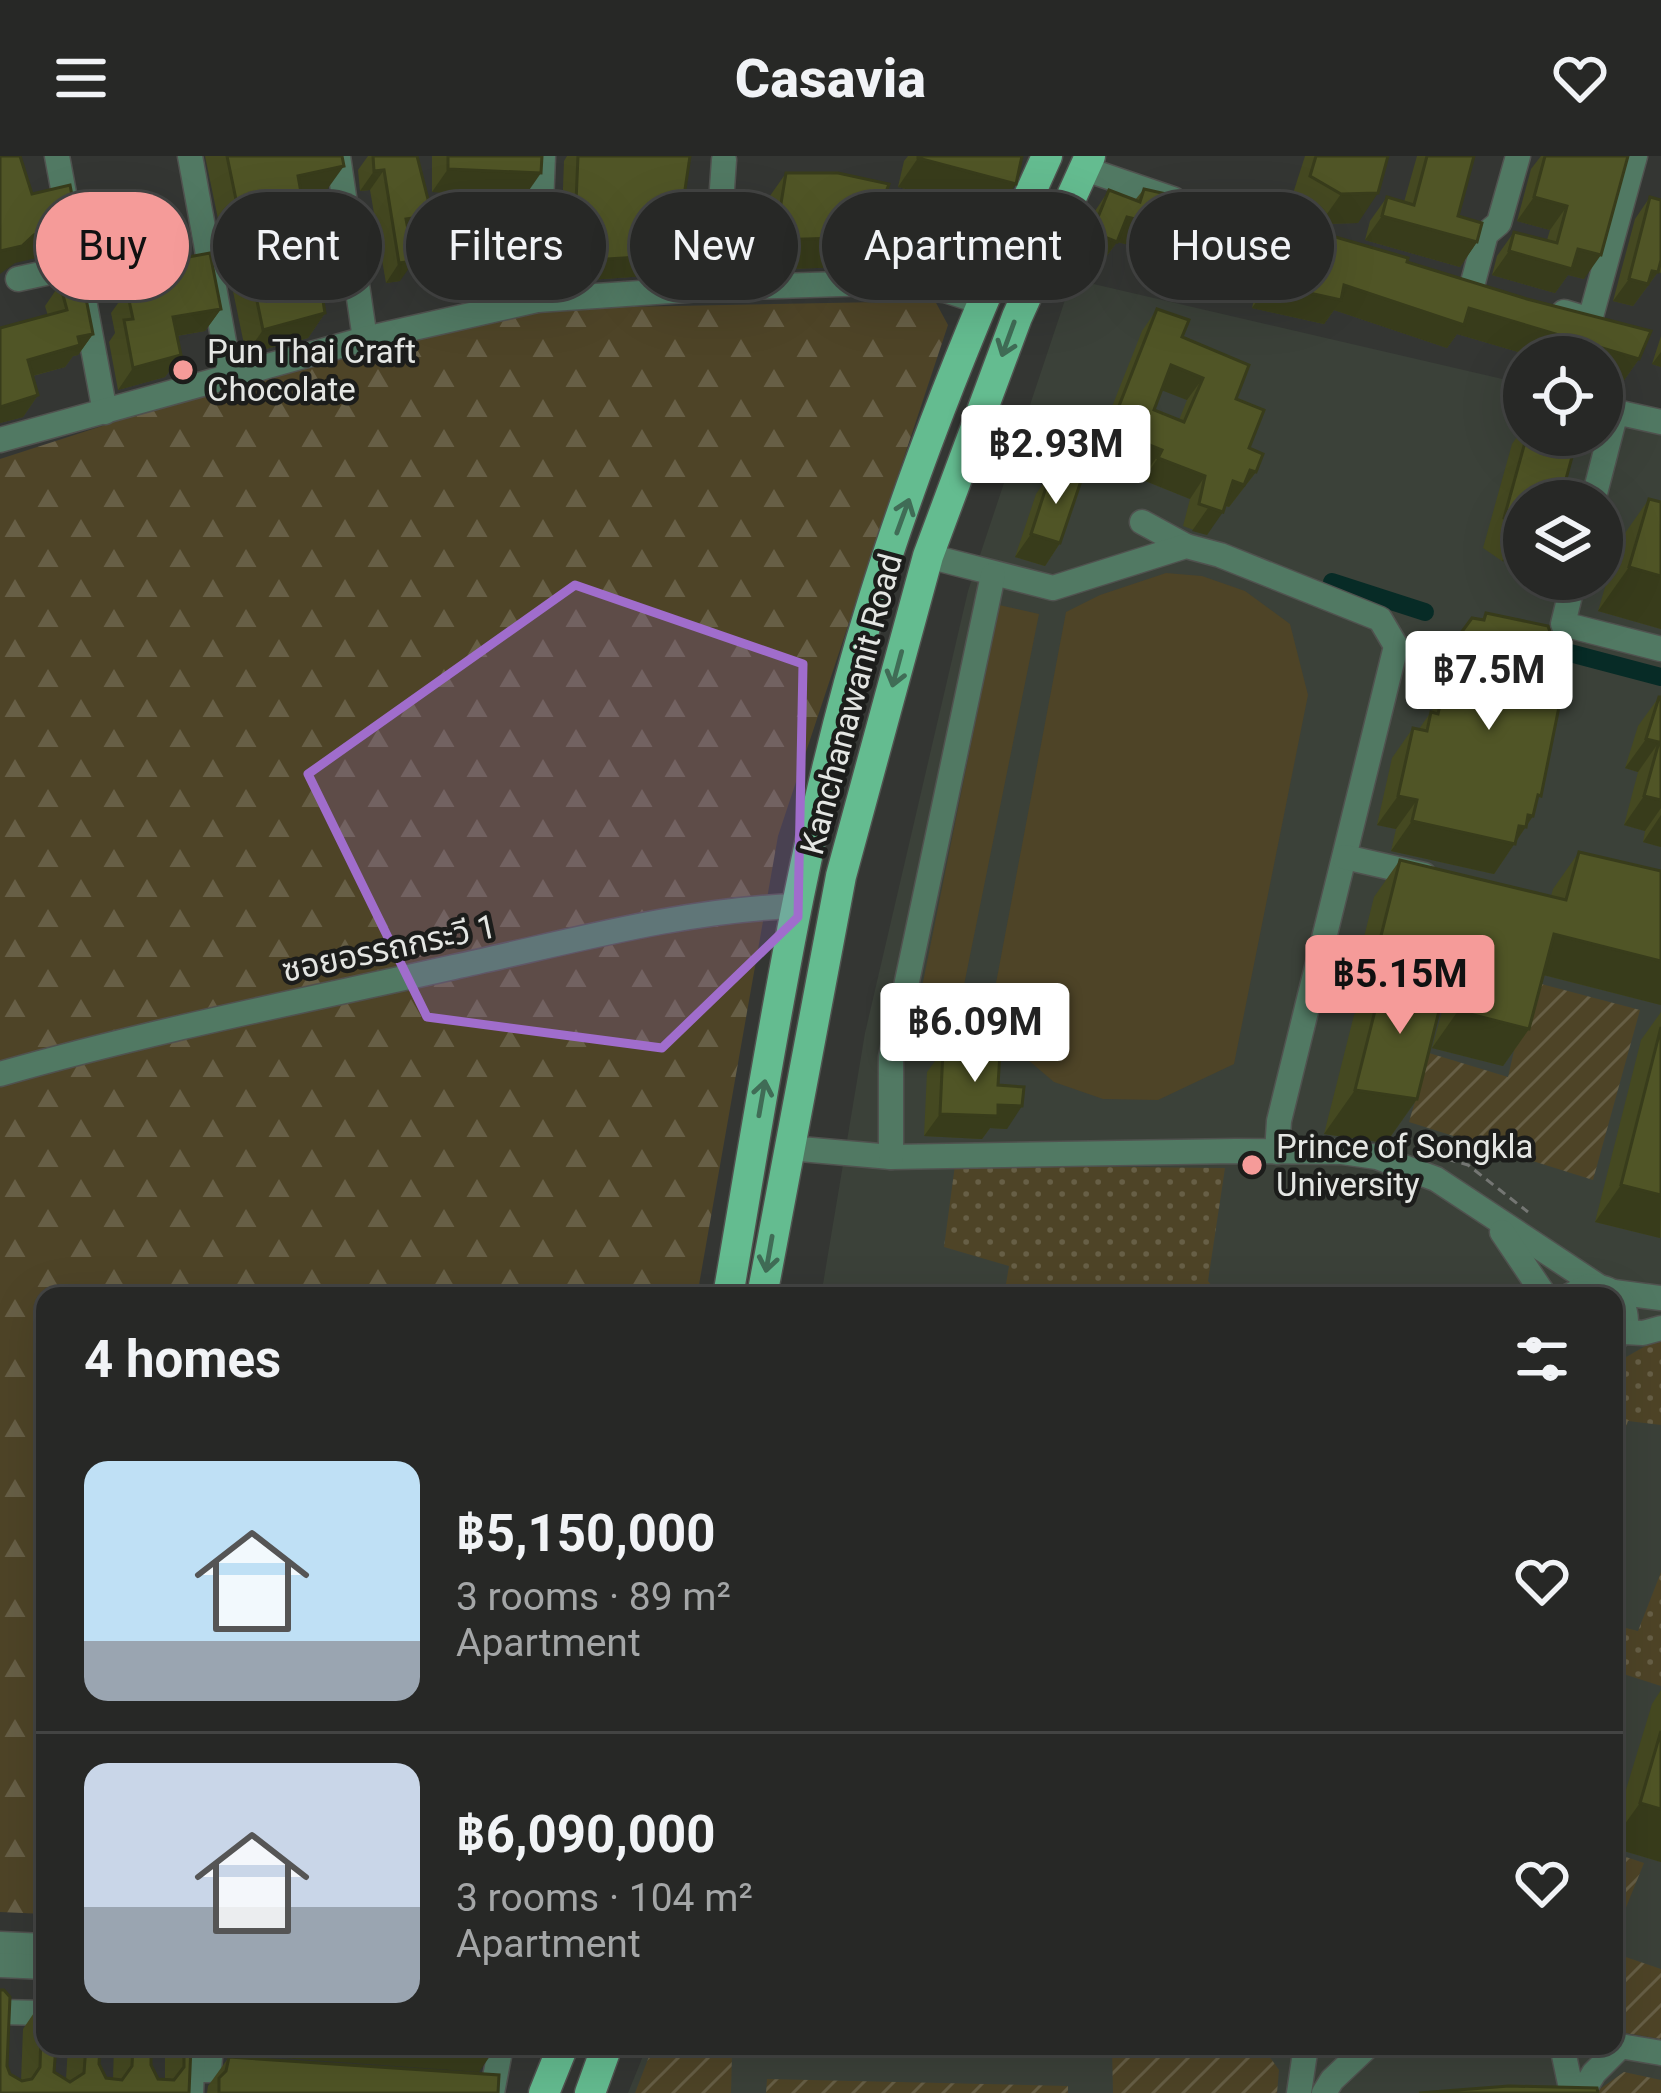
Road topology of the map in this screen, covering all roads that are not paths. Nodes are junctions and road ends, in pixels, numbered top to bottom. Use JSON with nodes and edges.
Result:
{"nodes":[{"id":1,"x":57,"y":156,"type":"edge"},
{"id":2,"x":190,"y":156,"type":"edge"},
{"id":3,"x":338,"y":156,"type":"edge"},
{"id":4,"x":543,"y":156,"type":"edge"},
{"id":5,"x":1047,"y":156,"type":"edge"},
{"id":6,"x":1518,"y":156,"type":"edge"},
{"id":7,"x":1635,"y":156,"type":"edge"},
{"id":8,"x":724,"y":160,"type":"dead end"},
{"id":9,"x":1087,"y":163,"type":"edge"},
{"id":10,"x":64,"y":192,"type":"edge"},
{"id":11,"x":541,"y":192,"type":"edge"},
{"id":12,"x":722,"y":192,"type":"edge"},
{"id":13,"x":1160,"y":192,"type":"edge"},
{"id":14,"x":36,"y":275,"type":"edge"},
{"id":15,"x":17,"y":279,"type":"dead end"},
{"id":16,"x":798,"y":286,"type":"edge"},
{"id":17,"x":1472,"y":286,"type":"edge"},
{"id":18,"x":84,"y":300,"type":"edge"},
{"id":19,"x":533,"y":300,"type":"edge"},
{"id":20,"x":981,"y":302,"type":"junction"},
{"id":21,"x":1531,"y":303,"type":"edge"},
{"id":22,"x":365,"y":339,"type":"junction"},
{"id":23,"x":230,"y":375,"type":"junction"},
{"id":24,"x":105,"y":412,"type":"junction"},
{"id":25,"x":1661,"y":422,"type":"edge"},
{"id":26,"x":0,"y":440,"type":"edge"},
{"id":27,"x":1599,"y":480,"type":"edge"},
{"id":28,"x":1142,"y":521,"type":"dead end"},
{"id":29,"x":1186,"y":546,"type":"junction"},
{"id":30,"x":928,"y":556,"type":"junction"},
{"id":31,"x":993,"y":575,"type":"junction"},
{"id":32,"x":1569,"y":600,"type":"edge"},
{"id":33,"x":1661,"y":650,"type":"edge"},
{"id":34,"x":1345,"y":856,"type":"junction"},
{"id":35,"x":1457,"y":883,"type":"edge"},
{"id":36,"x":796,"y":906,"type":"junction"},
{"id":37,"x":0,"y":1074,"type":"edge"},
{"id":38,"x":754,"y":1145,"type":"junction"},
{"id":39,"x":789,"y":1148,"type":"junction"},
{"id":40,"x":1277,"y":1152,"type":"junction"},
{"id":41,"x":891,"y":1156,"type":"junction"},
{"id":42,"x":1494,"y":1220,"type":"junction"},
{"id":43,"x":730,"y":1287,"type":"edge"},
{"id":44,"x":764,"y":1287,"type":"edge"},
{"id":45,"x":1539,"y":1287,"type":"edge"},
{"id":46,"x":1603,"y":1287,"type":"edge"},
{"id":47,"x":1623,"y":1292,"type":"edge"},
{"id":48,"x":1661,"y":1298,"type":"edge"},
{"id":49,"x":1661,"y":1328,"type":"edge"},
{"id":50,"x":1623,"y":1335,"type":"edge"},
{"id":51,"x":0,"y":1944,"type":"edge"},
{"id":52,"x":36,"y":1946,"type":"edge"},
{"id":53,"x":0,"y":1965,"type":"edge"},
{"id":54,"x":36,"y":1967,"type":"edge"},
{"id":55,"x":36,"y":2014,"type":"edge"},
{"id":56,"x":5,"y":2019,"type":"edge"},
{"id":57,"x":1623,"y":2047,"type":"edge"},
{"id":58,"x":1661,"y":2053,"type":"edge"},
{"id":59,"x":498,"y":2055,"type":"edge"},
{"id":60,"x":559,"y":2055,"type":"edge"},
{"id":61,"x":604,"y":2055,"type":"edge"},
{"id":62,"x":1305,"y":2055,"type":"edge"},
{"id":63,"x":1358,"y":2055,"type":"edge"},
{"id":64,"x":1564,"y":2055,"type":"edge"},
{"id":65,"x":1609,"y":2055,"type":"edge"},
{"id":66,"x":485,"y":2090,"type":"edge"},
{"id":67,"x":544,"y":2093,"type":"edge"},
{"id":68,"x":590,"y":2093,"type":"edge"},
{"id":69,"x":1299,"y":2093,"type":"edge"},
{"id":70,"x":1324,"y":2093,"type":"edge"},
{"id":71,"x":1572,"y":2093,"type":"edge"},
{"id":72,"x":1582,"y":2093,"type":"edge"}],
"edges":[{"from":1,"to":10,"type":"street"},
{"from":2,"to":23,"type":"street"},
{"from":3,"to":22,"type":"street"},
{"from":4,"to":11,"type":"street"},
{"from":5,"to":20,"type":"main road","name":"Kanchanawanit Road"},
{"from":6,"to":17,"type":"street"},
{"from":7,"to":21,"type":"street"},
{"from":8,"to":12,"type":"street"},
{"from":9,"to":13,"type":"street"},
{"from":9,"to":30,"type":"main road","name":"Kanchanawanit Road","one_way":true},
{"from":14,"to":15,"type":"street"},
{"from":16,"to":20,"type":"street"},
{"from":18,"to":24,"type":"street"},
{"from":19,"to":22,"type":"street"},
{"from":36,"to":20,"type":"main road","name":"Kanchanawanit Road","one_way":true},
{"from":22,"to":23,"type":"street"},
{"from":23,"to":24,"type":"street"},
{"from":24,"to":26,"type":"street"},
{"from":25,"to":27,"type":"street"},
{"from":28,"to":29,"type":"street"},
{"from":29,"to":31,"type":"street"},
{"from":29,"to":34,"type":"street"},
{"from":30,"to":31,"type":"street"},
{"from":30,"to":39,"type":"main road","name":"Kanchanawanit Road","one_way":true},
{"from":31,"to":41,"type":"street"},
{"from":32,"to":33,"type":"street"},
{"from":34,"to":35,"type":"street"},
{"from":34,"to":40,"type":"street"},
{"from":36,"to":37,"type":"street","name":"ซอยอรรถกระวี 1"},
{"from":38,"to":36,"type":"main road","name":"Kanchanawanit Road","one_way":true},
{"from":38,"to":39,"type":"main road"},
{"from":38,"to":43,"type":"main road","name":"Kanchanawanit Road"},
{"from":39,"to":41,"type":"street"},
{"from":39,"to":44,"type":"main road","name":"Kanchanawanit Road","one_way":true},
{"from":40,"to":41,"type":"street"},
{"from":40,"to":42,"type":"street"},
{"from":42,"to":45,"type":"street"},
{"from":42,"to":46,"type":"street"},
{"from":47,"to":48,"type":"street"},
{"from":49,"to":50,"type":"street"},
{"from":51,"to":52,"type":"street"},
{"from":53,"to":54,"type":"street"},
{"from":55,"to":56,"type":"street"},
{"from":57,"to":58,"type":"street"},
{"from":59,"to":66,"type":"street"},
{"from":60,"to":67,"type":"main road"},
{"from":61,"to":68,"type":"main road"},
{"from":62,"to":69,"type":"street"},
{"from":63,"to":70,"type":"street"},
{"from":64,"to":71,"type":"street"},
{"from":65,"to":72,"type":"street"}]}
